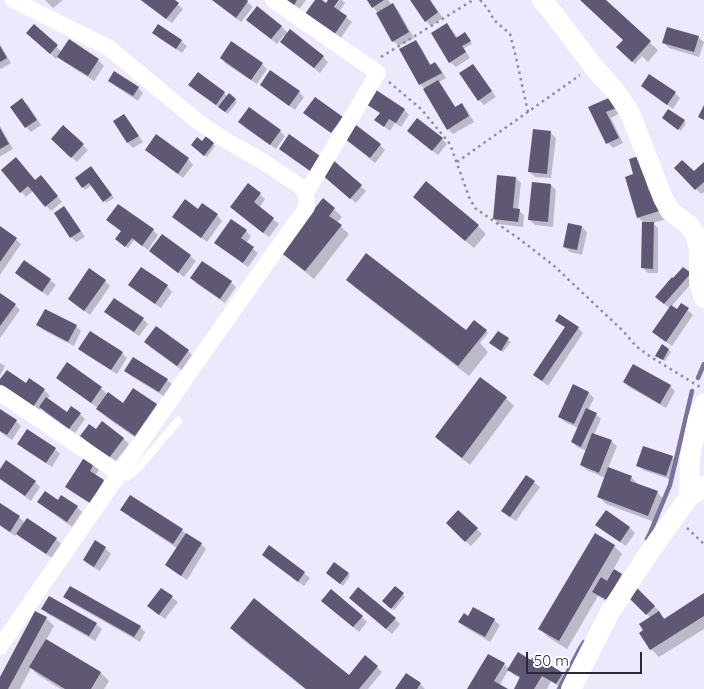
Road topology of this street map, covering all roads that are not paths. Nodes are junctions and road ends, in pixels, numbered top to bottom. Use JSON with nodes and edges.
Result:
{"nodes":[{"id":1,"x":13,"y":0,"type":"edge"},
{"id":2,"x":273,"y":0,"type":"edge"},
{"id":3,"x":542,"y":0,"type":"edge"},
{"id":4,"x":306,"y":193,"type":"junction"},
{"id":5,"x":704,"y":298,"type":"edge"},
{"id":6,"x":0,"y":393,"type":"edge"},
{"id":7,"x":704,"y":404,"type":"edge"},
{"id":8,"x":178,"y":421,"type":"dead end"},
{"id":9,"x":119,"y":473,"type":"junction"},
{"id":10,"x":696,"y":491,"type":"edge"},
{"id":11,"x":0,"y":648,"type":"edge"},
{"id":12,"x":571,"y":689,"type":"edge"}],
"edges":[{"from":1,"to":4,"type":"street"},
{"from":2,"to":4,"type":"street"},
{"from":3,"to":5,"type":"street"},
{"from":4,"to":9,"type":"street"},
{"from":6,"to":9,"type":"street"},
{"from":7,"to":10,"type":"street"},
{"from":8,"to":9,"type":"lane"},
{"from":9,"to":11,"type":"street"},
{"from":10,"to":12,"type":"street"}]}
